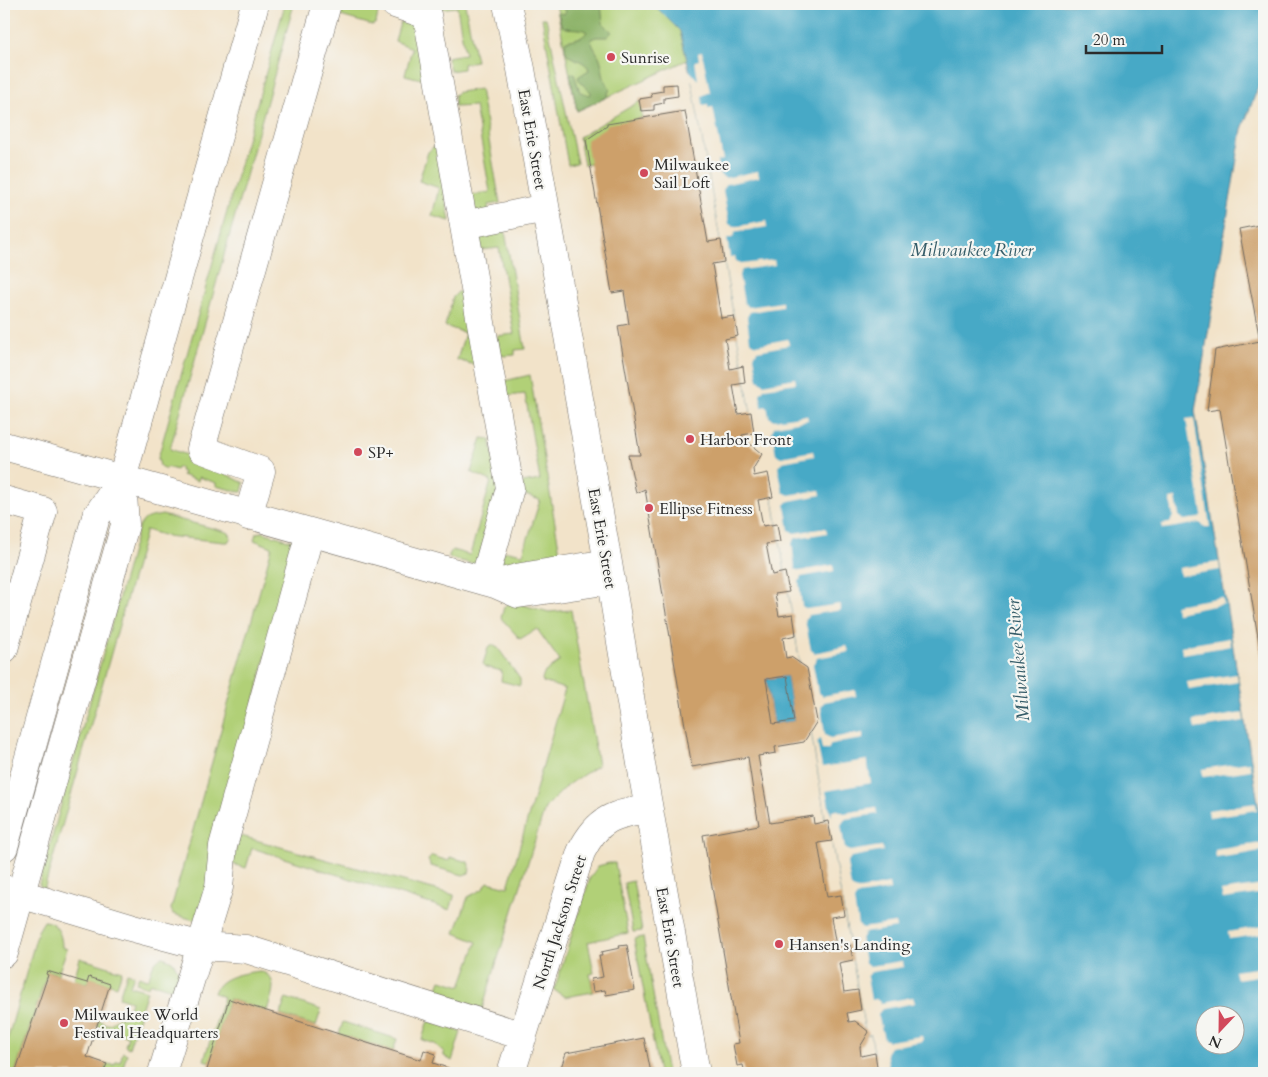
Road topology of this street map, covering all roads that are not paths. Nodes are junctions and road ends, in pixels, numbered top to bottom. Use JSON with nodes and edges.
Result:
{"nodes":[{"id":1,"x":255,"y":4,"type":"edge"},
{"id":2,"x":327,"y":4,"type":"edge"},
{"id":3,"x":395,"y":4,"type":"edge"},
{"id":4,"x":507,"y":4,"type":"edge"},
{"id":5,"x":545,"y":208,"type":"junction"},
{"id":6,"x":464,"y":225,"type":"junction"},
{"id":7,"x":4,"y":447,"type":"edge"},
{"id":8,"x":122,"y":479,"type":"junction"},
{"id":9,"x":4,"y":500,"type":"edge"},
{"id":10,"x":243,"y":514,"type":"junction"},
{"id":11,"x":310,"y":533,"type":"junction"},
{"id":12,"x":609,"y":571,"type":"junction"},
{"id":13,"x":490,"y":583,"type":"junction"},
{"id":14,"x":4,"y":649,"type":"edge"},
{"id":15,"x":648,"y":808,"type":"junction"},
{"id":16,"x":4,"y":847,"type":"edge"},
{"id":17,"x":12,"y":891,"type":"edge"},
{"id":18,"x":202,"y":946,"type":"junction"},
{"id":19,"x":4,"y":953,"type":"edge"},
{"id":20,"x":523,"y":1036,"type":"junction"},
{"id":21,"x":162,"y":1073,"type":"edge"},
{"id":22,"x":510,"y":1073,"type":"edge"},
{"id":23,"x":696,"y":1073,"type":"edge"}],
"edges":[{"from":1,"to":8,"type":"street"},
{"from":2,"to":10,"type":"street"},
{"from":3,"to":6,"type":"street"},
{"from":4,"to":5,"type":"street","name":"East Erie Street"},
{"from":5,"to":6,"type":"street"},
{"from":5,"to":12,"type":"street","name":"East Erie Street"},
{"from":6,"to":13,"type":"street"},
{"from":7,"to":8,"type":"street"},
{"from":8,"to":10,"type":"street"},
{"from":8,"to":16,"type":"street"},
{"from":8,"to":17,"type":"street"},
{"from":9,"to":14,"type":"street"},
{"from":10,"to":11,"type":"street"},
{"from":11,"to":13,"type":"street"},
{"from":11,"to":18,"type":"street"},
{"from":12,"to":13,"type":"street"},
{"from":12,"to":15,"type":"street","name":"East Erie Street"},
{"from":15,"to":20,"type":"street","name":"North Jackson Street"},
{"from":15,"to":23,"type":"street","name":"East Erie Street"},
{"from":17,"to":18,"type":"street"},
{"from":17,"to":19,"type":"street"},
{"from":18,"to":20,"type":"street"},
{"from":18,"to":21,"type":"street"},
{"from":20,"to":22,"type":"street","name":"North Jackson Street"}]}
